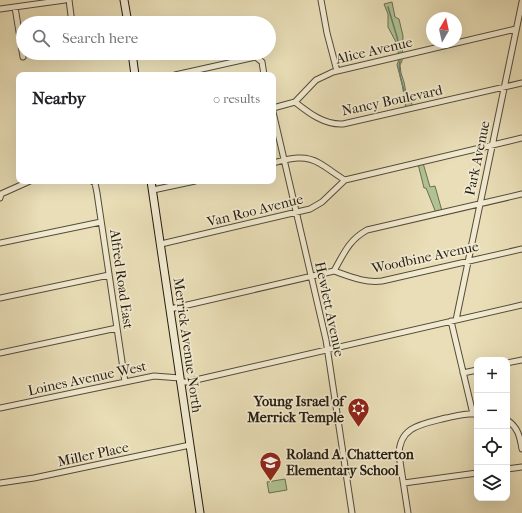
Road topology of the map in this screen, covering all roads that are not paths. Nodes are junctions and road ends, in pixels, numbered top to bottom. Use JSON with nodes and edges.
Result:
{"nodes":[{"id":1,"x":65,"y":0,"type":"edge"},
{"id":2,"x":68,"y":0,"type":"edge"},
{"id":3,"x":124,"y":0,"type":"edge"},
{"id":4,"x":322,"y":0,"type":"edge"},
{"id":5,"x":522,"y":2,"type":"edge"},
{"id":6,"x":15,"y":7,"type":"junction"},
{"id":7,"x":0,"y":9,"type":"edge"},
{"id":8,"x":16,"y":16,"type":"edge"},
{"id":9,"x":71,"y":16,"type":"edge"},
{"id":10,"x":127,"y":16,"type":"edge"},
{"id":11,"x":516,"y":29,"type":"junction"},
{"id":12,"x":133,"y":60,"type":"edge"},
{"id":13,"x":242,"y":60,"type":"edge"},
{"id":14,"x":260,"y":60,"type":"edge"},
{"id":15,"x":337,"y":71,"type":"junction"},
{"id":16,"x":135,"y":72,"type":"edge"},
{"id":17,"x":188,"y":72,"type":"edge"},
{"id":18,"x":264,"y":72,"type":"edge"},
{"id":19,"x":522,"y":83,"type":"edge"},
{"id":20,"x":504,"y":87,"type":"junction"},
{"id":21,"x":295,"y":102,"type":"junction"},
{"id":22,"x":276,"y":107,"type":"edge"},
{"id":23,"x":276,"y":125,"type":"edge"},
{"id":24,"x":522,"y":138,"type":"edge"},
{"id":25,"x":492,"y":145,"type":"junction"},
{"id":26,"x":284,"y":160,"type":"junction"},
{"id":27,"x":276,"y":162,"type":"edge"},
{"id":28,"x":345,"y":180,"type":"junction"},
{"id":29,"x":23,"y":184,"type":"edge"},
{"id":30,"x":95,"y":184,"type":"edge"},
{"id":31,"x":151,"y":184,"type":"edge"},
{"id":32,"x":181,"y":184,"type":"edge"},
{"id":33,"x":152,"y":190,"type":"junction"},
{"id":34,"x":522,"y":194,"type":"edge"},
{"id":35,"x":0,"y":198,"type":"edge"},
{"id":36,"x":479,"y":204,"type":"junction"},
{"id":37,"x":296,"y":212,"type":"junction"},
{"id":38,"x":101,"y":222,"type":"junction"},
{"id":39,"x":0,"y":243,"type":"edge"},
{"id":40,"x":161,"y":244,"type":"junction"},
{"id":41,"x":522,"y":249,"type":"edge"},
{"id":42,"x":467,"y":262,"type":"junction"},
{"id":43,"x":334,"y":271,"type":"junction"},
{"id":44,"x":109,"y":275,"type":"junction"},
{"id":45,"x":311,"y":276,"type":"junction"},
{"id":46,"x":0,"y":298,"type":"edge"},
{"id":47,"x":522,"y":304,"type":"edge"},
{"id":48,"x":170,"y":309,"type":"junction"},
{"id":49,"x":453,"y":320,"type":"junction"},
{"id":50,"x":117,"y":328,"type":"junction"},
{"id":51,"x":328,"y":349,"type":"junction"},
{"id":52,"x":0,"y":353,"type":"edge"},
{"id":53,"x":522,"y":360,"type":"edge"},
{"id":54,"x":510,"y":362,"type":"edge"},
{"id":55,"x":474,"y":371,"type":"edge"},
{"id":56,"x":463,"y":374,"type":"junction"},
{"id":57,"x":180,"y":380,"type":"junction"},
{"id":58,"x":125,"y":382,"type":"junction"},
{"id":59,"x":0,"y":408,"type":"edge"},
{"id":60,"x":474,"y":411,"type":"edge"},
{"id":61,"x":474,"y":414,"type":"edge"},
{"id":62,"x":510,"y":422,"type":"edge"},
{"id":63,"x":190,"y":445,"type":"junction"},
{"id":64,"x":522,"y":449,"type":"edge"},
{"id":65,"x":522,"y":467,"type":"edge"},
{"id":66,"x":510,"y":469,"type":"edge"},
{"id":67,"x":474,"y":473,"type":"edge"},
{"id":68,"x":0,"y":483,"type":"edge"},
{"id":69,"x":404,"y":483,"type":"junction"},
{"id":70,"x":200,"y":513,"type":"edge"},
{"id":71,"x":352,"y":513,"type":"edge"},
{"id":72,"x":408,"y":513,"type":"edge"}],
"edges":[{"from":1,"to":6,"type":"street"},
{"from":2,"to":9,"type":"street"},
{"from":3,"to":10,"type":"main road"},
{"from":4,"to":15,"type":"street"},
{"from":5,"to":11,"type":"street","name":"Park Avenue"},
{"from":6,"to":7,"type":"street"},
{"from":6,"to":8,"type":"street"},
{"from":11,"to":15,"type":"street","name":"Alice Avenue"},
{"from":11,"to":20,"type":"street","name":"Park Avenue"},
{"from":12,"to":16,"type":"main road"},
{"from":13,"to":17,"type":"street"},
{"from":14,"to":18,"type":"street"},
{"from":15,"to":21,"type":"street","name":"Alice Avenue"},
{"from":19,"to":20,"type":"street","name":"Nancy Boulevard"},
{"from":20,"to":21,"type":"street","name":"Nancy Boulevard"},
{"from":20,"to":25,"type":"street","name":"Park Avenue"},
{"from":21,"to":22,"type":"street"},
{"from":23,"to":26,"type":"street","name":"Hewlett Avenue"},
{"from":24,"to":25,"type":"street"},
{"from":25,"to":28,"type":"street"},
{"from":25,"to":36,"type":"street","name":"Park Avenue"},
{"from":26,"to":27,"type":"street"},
{"from":26,"to":28,"type":"street"},
{"from":26,"to":37,"type":"street","name":"Hewlett Avenue"},
{"from":28,"to":37,"type":"street","name":"Van Roo Avenue"},
{"from":29,"to":35,"type":"street"},
{"from":30,"to":38,"type":"street","name":"Alfred Road East"},
{"from":31,"to":33,"type":"main road","name":"Merrick Avenue North"},
{"from":32,"to":33,"type":"street"},
{"from":33,"to":40,"type":"main road","name":"Merrick Avenue North"},
{"from":34,"to":36,"type":"street"},
{"from":36,"to":42,"type":"street","name":"Park Avenue"},
{"from":36,"to":43,"type":"street"},
{"from":37,"to":40,"type":"street","name":"Van Roo Avenue"},
{"from":37,"to":45,"type":"street","name":"Hewlett Avenue"},
{"from":38,"to":39,"type":"street"},
{"from":38,"to":44,"type":"street","name":"Alfred Road East"},
{"from":40,"to":48,"type":"main road","name":"Merrick Avenue North"},
{"from":41,"to":42,"type":"street","name":"Woodbine Avenue"},
{"from":42,"to":43,"type":"street","name":"Woodbine Avenue"},
{"from":42,"to":49,"type":"street","name":"Park Avenue"},
{"from":43,"to":45,"type":"street"},
{"from":44,"to":46,"type":"street"},
{"from":44,"to":50,"type":"street","name":"Alfred Road East"},
{"from":45,"to":48,"type":"street"},
{"from":45,"to":51,"type":"street","name":"Hewlett Avenue"},
{"from":47,"to":49,"type":"street","name":"Loines Avenue West"},
{"from":48,"to":57,"type":"main road","name":"Merrick Avenue North"},
{"from":49,"to":51,"type":"street","name":"Loines Avenue West"},
{"from":49,"to":56,"type":"street","name":"Park Avenue"},
{"from":50,"to":52,"type":"street"},
{"from":50,"to":58,"type":"street","name":"Alfred Road East"},
{"from":51,"to":57,"type":"street","name":"Loines Avenue West"},
{"from":51,"to":71,"type":"street","name":"Hewlett Avenue"},
{"from":53,"to":54,"type":"street"},
{"from":55,"to":56,"type":"street"},
{"from":56,"to":60,"type":"street","name":"Park Avenue"},
{"from":57,"to":58,"type":"street","name":"Loines Avenue West"},
{"from":57,"to":63,"type":"main road","name":"Merrick Avenue North"},
{"from":58,"to":59,"type":"street","name":"Loines Avenue West"},
{"from":61,"to":69,"type":"street"},
{"from":62,"to":64,"type":"street"},
{"from":63,"to":68,"type":"street","name":"Miller Place"},
{"from":63,"to":70,"type":"main road","name":"Merrick Avenue North"},
{"from":65,"to":66,"type":"street"},
{"from":67,"to":69,"type":"street"},
{"from":69,"to":72,"type":"street"}]}
